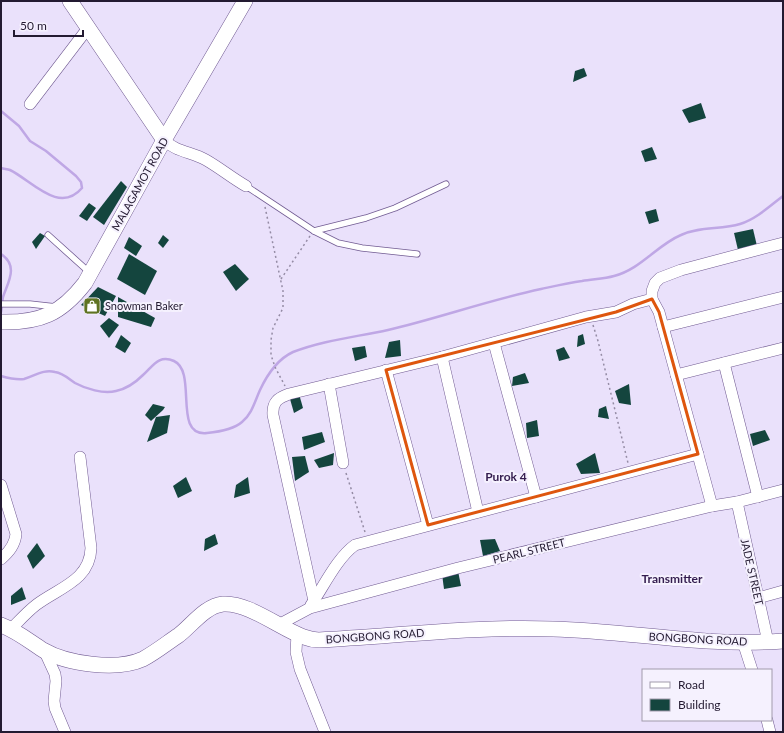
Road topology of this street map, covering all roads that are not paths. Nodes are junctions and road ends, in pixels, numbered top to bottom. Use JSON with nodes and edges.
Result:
{"nodes":[{"id":1,"x":70,"y":1,"type":"edge"},
{"id":2,"x":245,"y":1,"type":"edge"},
{"id":3,"x":88,"y":28,"type":"junction"},
{"id":4,"x":30,"y":104,"type":"dead end"},
{"id":5,"x":164,"y":140,"type":"junction"},
{"id":6,"x":446,"y":184,"type":"dead end"},
{"id":7,"x":246,"y":186,"type":"joint"},
{"id":8,"x":314,"y":231,"type":"junction"},
{"id":9,"x":48,"y":235,"type":"dead end"},
{"id":10,"x":783,"y":243,"type":"edge"},
{"id":11,"x":417,"y":254,"type":"dead end"},
{"id":12,"x":91,"y":274,"type":"junction"},
{"id":13,"x":783,"y":297,"type":"edge"},
{"id":14,"x":652,"y":298,"type":"junction"},
{"id":15,"x":1,"y":304,"type":"edge"},
{"id":16,"x":62,"y":307,"type":"junction"},
{"id":17,"x":1,"y":322,"type":"edge"},
{"id":18,"x":663,"y":327,"type":"junction"},
{"id":19,"x":494,"y":343,"type":"junction"},
{"id":20,"x":783,"y":348,"type":"edge"},
{"id":21,"x":442,"y":357,"type":"junction"},
{"id":22,"x":724,"y":363,"type":"junction"},
{"id":23,"x":386,"y":370,"type":"junction"},
{"id":24,"x":676,"y":375,"type":"junction"},
{"id":25,"x":329,"y":384,"type":"junction"},
{"id":26,"x":698,"y":454,"type":"junction"},
{"id":27,"x":80,"y":457,"type":"dead end"},
{"id":28,"x":343,"y":463,"type":"road end"},
{"id":29,"x":1,"y":485,"type":"edge"},
{"id":30,"x":783,"y":490,"type":"edge"},
{"id":31,"x":536,"y":497,"type":"junction"},
{"id":32,"x":758,"y":497,"type":"junction"},
{"id":33,"x":737,"y":502,"type":"junction"},
{"id":34,"x":712,"y":506,"type":"junction"},
{"id":35,"x":478,"y":512,"type":"junction"},
{"id":36,"x":428,"y":525,"type":"junction"},
{"id":37,"x":1,"y":559,"type":"edge"},
{"id":38,"x":783,"y":591,"type":"edge"},
{"id":39,"x":758,"y":598,"type":"junction"},
{"id":40,"x":312,"y":604,"type":"junction"},
{"id":41,"x":280,"y":624,"type":"junction"},
{"id":42,"x":6,"y":627,"type":"edge"},
{"id":43,"x":297,"y":634,"type":"junction"},
{"id":44,"x":743,"y":642,"type":"junction"},
{"id":45,"x":779,"y":642,"type":"edge"},
{"id":46,"x":44,"y":650,"type":"junction"},
{"id":47,"x":752,"y":669,"type":"edge"},
{"id":48,"x":767,"y":721,"type":"edge"},
{"id":49,"x":65,"y":732,"type":"edge"},
{"id":50,"x":325,"y":732,"type":"edge"},
{"id":51,"x":770,"y":732,"type":"edge"}],
"edges":[{"from":1,"to":3,"type":"street"},
{"from":2,"to":5,"type":"street","name":"MALAGAMOT ROAD"},
{"from":3,"to":4,"type":"street"},
{"from":3,"to":5,"type":"street"},
{"from":5,"to":7,"type":"street"},
{"from":5,"to":12,"type":"street","name":"MALAGAMOT ROAD"},
{"from":6,"to":8,"type":"lane"},
{"from":7,"to":8,"type":"lane"},
{"from":8,"to":11,"type":"lane"},
{"from":9,"to":12,"type":"lane"},
{"from":10,"to":14,"type":"street"},
{"from":12,"to":16,"type":"street","name":"MALAGAMOT ROAD"},
{"from":13,"to":18,"type":"street"},
{"from":14,"to":18,"type":"street"},
{"from":14,"to":19,"type":"street"},
{"from":15,"to":16,"type":"lane"},
{"from":16,"to":17,"type":"street","name":"MALAGAMOT ROAD"},
{"from":18,"to":24,"type":"street"},
{"from":19,"to":21,"type":"street"},
{"from":19,"to":31,"type":"street"},
{"from":20,"to":22,"type":"street"},
{"from":21,"to":23,"type":"street"},
{"from":21,"to":35,"type":"street"},
{"from":22,"to":24,"type":"street"},
{"from":22,"to":32,"type":"street"},
{"from":23,"to":25,"type":"street"},
{"from":23,"to":36,"type":"street"},
{"from":24,"to":26,"type":"street"},
{"from":25,"to":28,"type":"street"},
{"from":25,"to":40,"type":"street"},
{"from":26,"to":31,"type":"street"},
{"from":26,"to":34,"type":"street"},
{"from":27,"to":42,"type":"street"},
{"from":29,"to":37,"type":"street"},
{"from":30,"to":32,"type":"street","name":"PEARL STREET"},
{"from":31,"to":35,"type":"street"},
{"from":32,"to":33,"type":"street","name":"PEARL STREET"},
{"from":33,"to":34,"type":"street","name":"PEARL STREET"},
{"from":33,"to":39,"type":"street","name":"JADE STREET"},
{"from":34,"to":40,"type":"street","name":"PEARL STREET"},
{"from":35,"to":36,"type":"street"},
{"from":36,"to":40,"type":"street"},
{"from":38,"to":39,"type":"street"},
{"from":39,"to":45,"type":"street","name":"JADE STREET"},
{"from":40,"to":41,"type":"street","name":"PEARL STREET"},
{"from":41,"to":43,"type":"street","name":"BONGBONG ROAD"},
{"from":41,"to":46,"type":"street","name":"BONGBONG ROAD"},
{"from":42,"to":46,"type":"street","name":"BONGBONG ROAD"},
{"from":43,"to":44,"type":"street","name":"BONGBONG ROAD"},
{"from":43,"to":50,"type":"street"},
{"from":44,"to":45,"type":"street","name":"BONGBONG ROAD"},
{"from":44,"to":47,"type":"street"},
{"from":46,"to":49,"type":"street"},
{"from":48,"to":51,"type":"street"}]}
